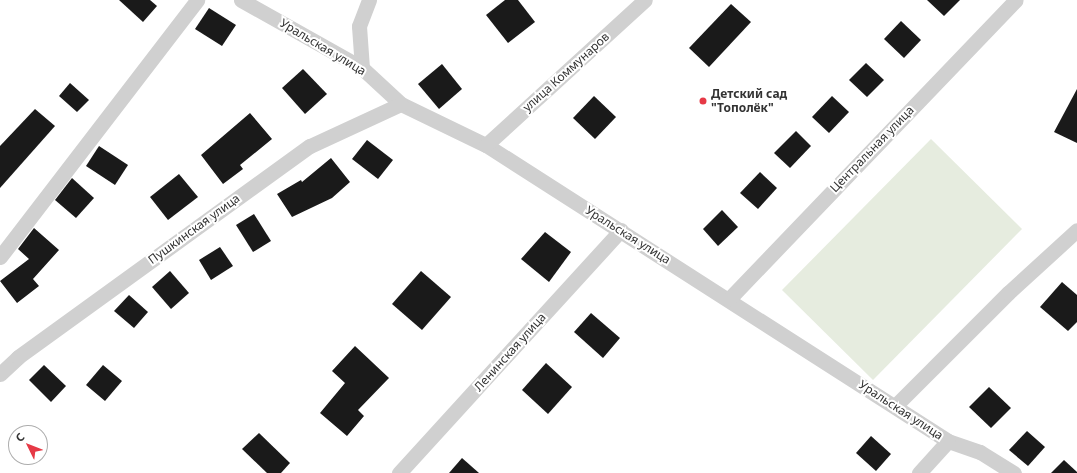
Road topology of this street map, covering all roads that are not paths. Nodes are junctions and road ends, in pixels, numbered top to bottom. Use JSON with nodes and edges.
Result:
{"nodes":[{"id":1,"x":197,"y":0,"type":"edge"},
{"id":2,"x":241,"y":0,"type":"edge"},
{"id":3,"x":369,"y":0,"type":"edge"},
{"id":4,"x":646,"y":0,"type":"edge"},
{"id":5,"x":1016,"y":0,"type":"edge"},
{"id":6,"x":362,"y":68,"type":"junction"},
{"id":7,"x":401,"y":104,"type":"junction"},
{"id":8,"x":486,"y":145,"type":"junction"},
{"id":9,"x":620,"y":230,"type":"junction"},
{"id":10,"x":1074,"y":239,"type":"edge"},
{"id":11,"x":0,"y":257,"type":"edge"},
{"id":12,"x":729,"y":299,"type":"junction"},
{"id":13,"x":0,"y":374,"type":"edge"},
{"id":14,"x":896,"y":406,"type":"junction"},
{"id":15,"x":948,"y":441,"type":"junction"},
{"id":16,"x":399,"y":473,"type":"edge"},
{"id":17,"x":919,"y":473,"type":"edge"},
{"id":18,"x":1014,"y":473,"type":"edge"}],
"edges":[{"from":1,"to":11,"type":"street"},
{"from":2,"to":6,"type":"street","name":"Уральская улица"},
{"from":3,"to":6,"type":"street"},
{"from":4,"to":8,"type":"street","name":"улица Коммунаров"},
{"from":5,"to":12,"type":"street","name":"Центральная улица"},
{"from":6,"to":7,"type":"street","name":"Уральская улица"},
{"from":7,"to":8,"type":"street","name":"Уральская улица"},
{"from":7,"to":13,"type":"street","name":"Пушкинская улица"},
{"from":8,"to":9,"type":"street","name":"Уральская улица"},
{"from":9,"to":12,"type":"street","name":"Уральская улица"},
{"from":9,"to":16,"type":"street","name":"Ленинская улица"},
{"from":10,"to":14,"type":"street"},
{"from":12,"to":14,"type":"street","name":"Уральская улица"},
{"from":14,"to":15,"type":"street","name":"Уральская улица"},
{"from":15,"to":17,"type":"street"},
{"from":15,"to":18,"type":"street","name":"Уральская улица"}]}
